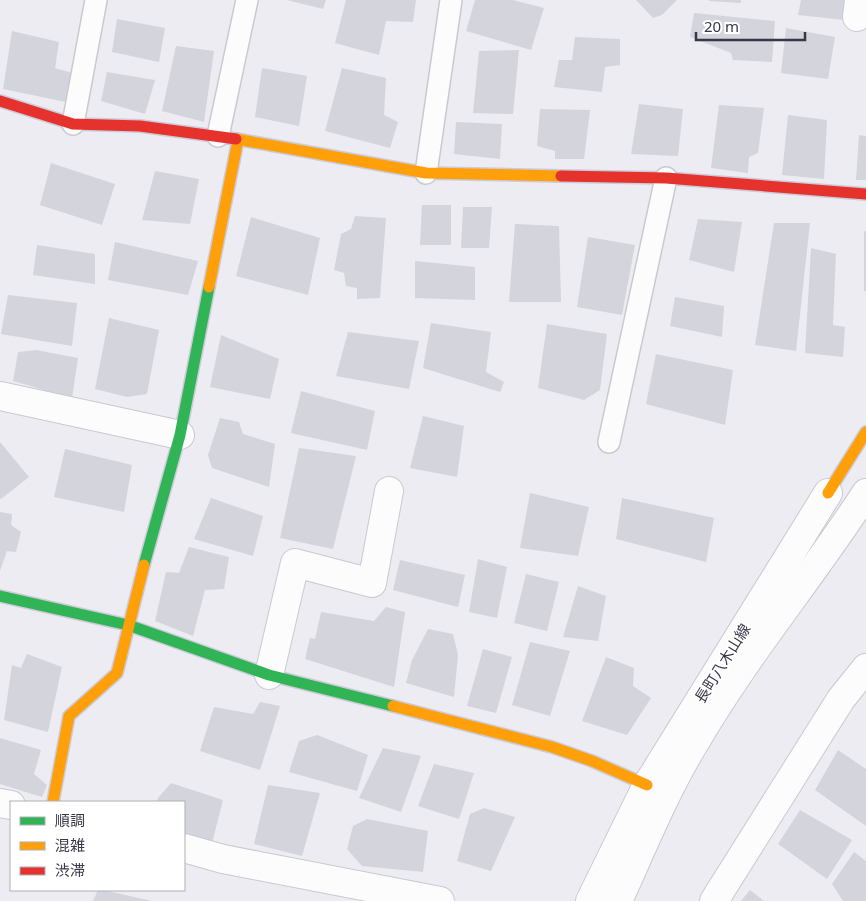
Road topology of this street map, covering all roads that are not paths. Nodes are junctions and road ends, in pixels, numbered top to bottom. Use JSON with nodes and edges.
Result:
{"nodes":[{"id":1,"x":96,"y":0,"type":"edge"},
{"id":2,"x":247,"y":0,"type":"edge"},
{"id":3,"x":452,"y":0,"type":"edge"},
{"id":4,"x":0,"y":101,"type":"edge"},
{"id":5,"x":73,"y":124,"type":"junction"},
{"id":6,"x":228,"y":138,"type":"junction"},
{"id":7,"x":426,"y":173,"type":"junction"},
{"id":8,"x":666,"y":178,"type":"junction"},
{"id":9,"x":866,"y":194,"type":"edge"},
{"id":10,"x":0,"y":396,"type":"edge"},
{"id":11,"x":866,"y":432,"type":"edge"},
{"id":12,"x":180,"y":435,"type":"junction"},
{"id":13,"x":608,"y":442,"type":"dead end"},
{"id":14,"x":389,"y":491,"type":"dead end"},
{"id":15,"x":828,"y":493,"type":"joint"},
{"id":16,"x":866,"y":493,"type":"edge"},
{"id":17,"x":0,"y":596,"type":"edge"},
{"id":18,"x":128,"y":625,"type":"junction"},
{"id":19,"x":866,"y":668,"type":"edge"},
{"id":20,"x":269,"y":675,"type":"junction"},
{"id":21,"x":647,"y":785,"type":"junction"},
{"id":22,"x":53,"y":801,"type":"edge"},
{"id":23,"x":185,"y":848,"type":"edge"},
{"id":24,"x":440,"y":901,"type":"edge"},
{"id":25,"x":590,"y":901,"type":"edge"},
{"id":26,"x":618,"y":901,"type":"edge"},
{"id":27,"x":714,"y":901,"type":"edge"}],
"edges":[{"from":1,"to":5,"type":"lane"},
{"from":2,"to":6,"type":"lane"},
{"from":3,"to":7,"type":"lane"},
{"from":4,"to":5,"type":"street"},
{"from":5,"to":6,"type":"street"},
{"from":6,"to":7,"type":"street"},
{"from":6,"to":12,"type":"street"},
{"from":7,"to":8,"type":"street"},
{"from":8,"to":9,"type":"street"},
{"from":8,"to":13,"type":"lane"},
{"from":10,"to":12,"type":"street"},
{"from":11,"to":15,"type":"street","name":"長町八木山線"},
{"from":12,"to":18,"type":"street"},
{"from":14,"to":20,"type":"street"},
{"from":15,"to":21,"type":"street","name":"長町八木山線"},
{"from":16,"to":26,"type":"street"},
{"from":17,"to":18,"type":"street"},
{"from":18,"to":20,"type":"street"},
{"from":18,"to":22,"type":"street"},
{"from":19,"to":27,"type":"street"},
{"from":20,"to":21,"type":"street"},
{"from":21,"to":25,"type":"street","name":"長町八木山線"},
{"from":23,"to":24,"type":"street"}]}
